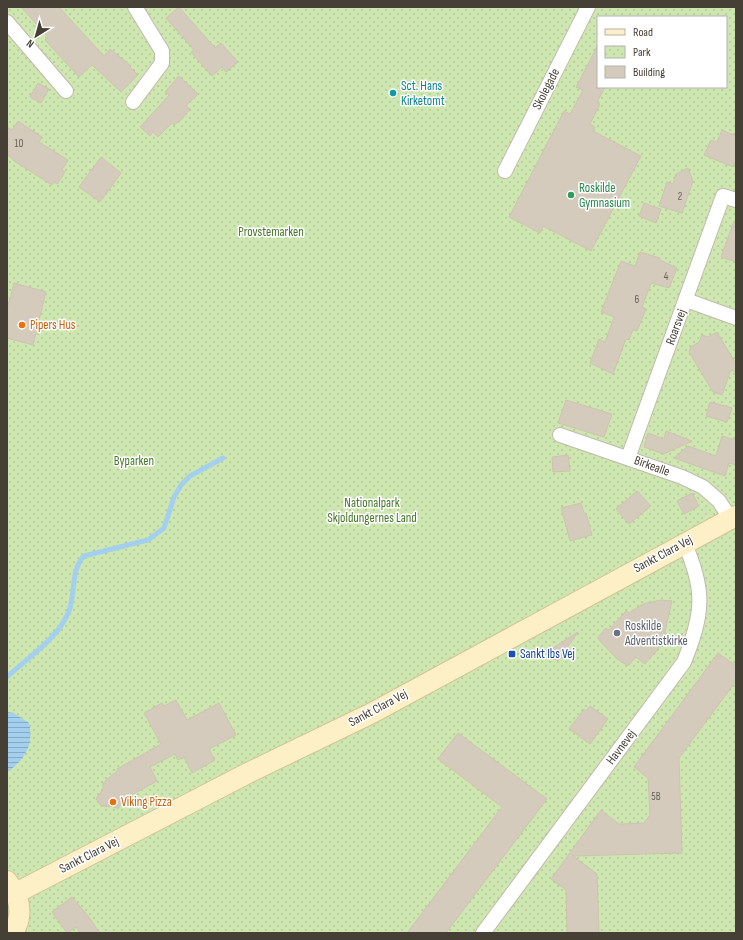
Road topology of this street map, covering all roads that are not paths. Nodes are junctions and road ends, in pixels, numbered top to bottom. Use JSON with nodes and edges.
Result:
{"nodes":[{"id":1,"x":136,"y":7,"type":"edge"},
{"id":2,"x":588,"y":7,"type":"edge"},
{"id":3,"x":7,"y":22,"type":"edge"},
{"id":4,"x":66,"y":91,"type":"dead end"},
{"id":5,"x":133,"y":102,"type":"dead end"},
{"id":6,"x":505,"y":171,"type":"dead end"},
{"id":7,"x":730,"y":198,"type":"edge"},
{"id":8,"x":686,"y":300,"type":"junction"},
{"id":9,"x":736,"y":318,"type":"edge"},
{"id":10,"x":560,"y":435,"type":"dead end"},
{"id":11,"x":628,"y":458,"type":"junction"},
{"id":12,"x":733,"y":517,"type":"edge"},
{"id":13,"x":684,"y":542,"type":"junction"},
{"id":14,"x":12,"y":887,"type":"edge"},
{"id":15,"x":13,"y":933,"type":"edge"},
{"id":16,"x":483,"y":933,"type":"edge"}],
"edges":[{"from":1,"to":5,"type":"street"},
{"from":2,"to":6,"type":"street","name":"Skolegade"},
{"from":3,"to":4,"type":"street"},
{"from":7,"to":8,"type":"street","name":"Roarsvej"},
{"from":8,"to":9,"type":"street"},
{"from":8,"to":11,"type":"street","name":"Roarsvej"},
{"from":10,"to":11,"type":"street","name":"Birkealle"},
{"from":11,"to":12,"type":"street","name":"Birkealle"},
{"from":12,"to":13,"type":"main road","name":"Sankt Clara Vej"},
{"from":13,"to":14,"type":"main road","name":"Sankt Clara Vej"},
{"from":13,"to":16,"type":"street","name":"Havnevej"},
{"from":14,"to":15,"type":"main road"}]}
